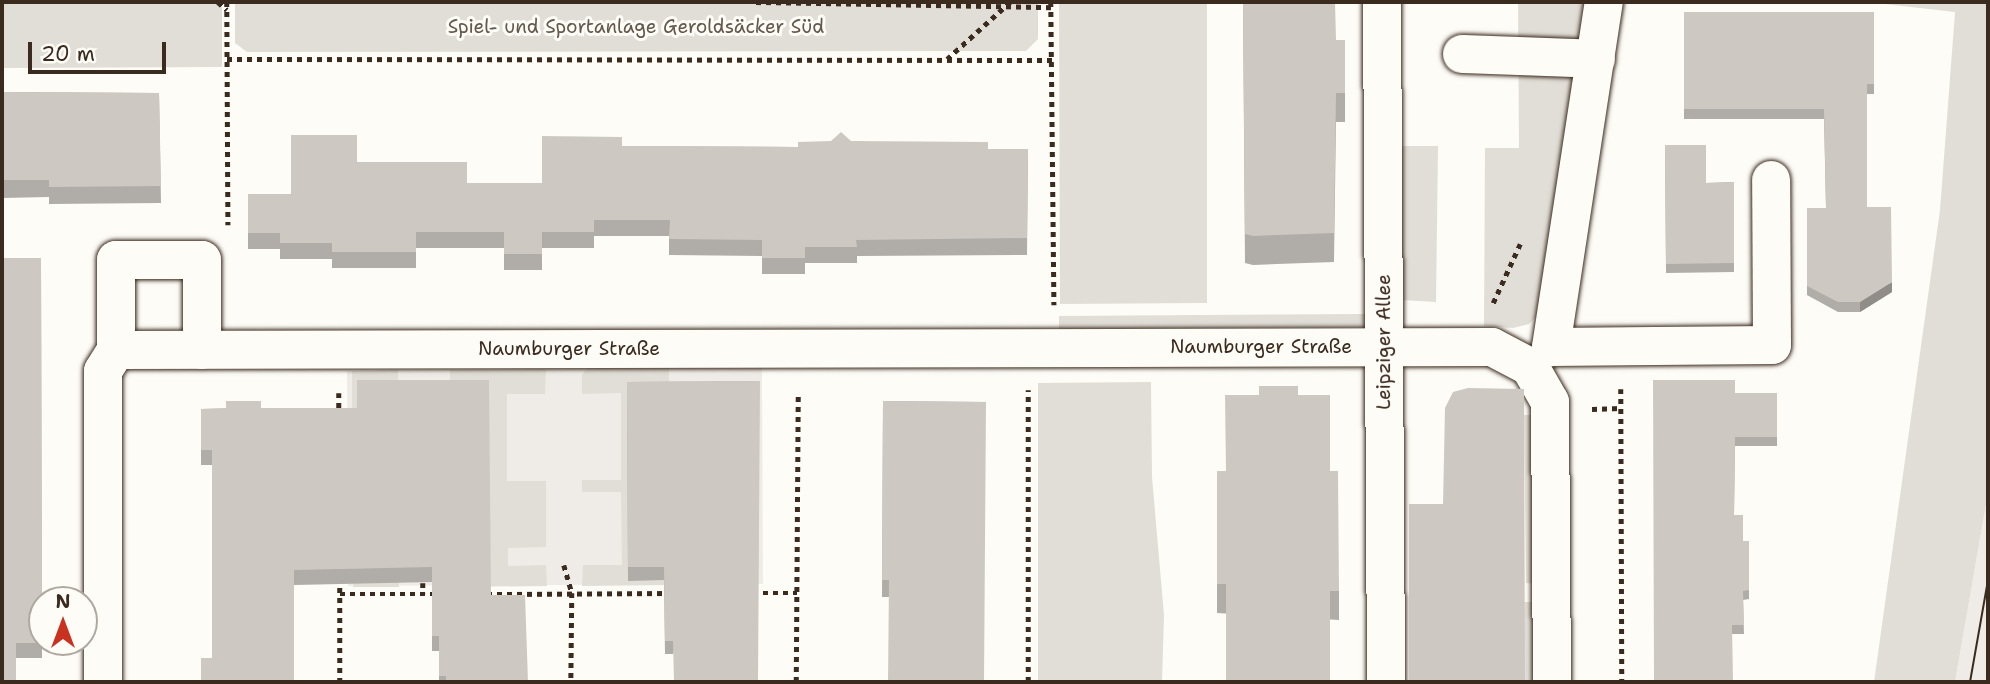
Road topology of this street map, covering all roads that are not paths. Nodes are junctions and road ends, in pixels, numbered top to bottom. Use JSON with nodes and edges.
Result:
{"nodes":[{"id":1,"x":1382,"y":2,"type":"edge"},
{"id":2,"x":1604,"y":2,"type":"edge"},
{"id":3,"x":1462,"y":54,"type":"dead end"},
{"id":4,"x":1596,"y":59,"type":"junction"},
{"id":5,"x":1771,"y":180,"type":"dead end"},
{"id":6,"x":1384,"y":346,"type":"junction"},
{"id":7,"x":116,"y":350,"type":"junction"},
{"id":8,"x":202,"y":350,"type":"junction"},
{"id":9,"x":1541,"y":357,"type":"junction"},
{"id":10,"x":103,"y":682,"type":"edge"},
{"id":11,"x":1385,"y":682,"type":"edge"},
{"id":12,"x":1552,"y":682,"type":"edge"}],
"edges":[{"from":1,"to":6,"type":"street","name":"Leipziger Allee"},
{"from":2,"to":4,"type":"street"},
{"from":3,"to":4,"type":"street"},
{"from":4,"to":9,"type":"street"},
{"from":5,"to":9,"type":"street"},
{"from":6,"to":8,"type":"street","name":"Naumburger Straße"},
{"from":6,"to":9,"type":"street","name":"Naumburger Straße"},
{"from":6,"to":11,"type":"street","name":"Leipziger Allee"},
{"from":7,"to":8,"type":"street","name":"Naumburger Straße"},
{"from":7,"to":8,"type":"street"},
{"from":7,"to":10,"type":"street"},
{"from":9,"to":12,"type":"street"}]}
